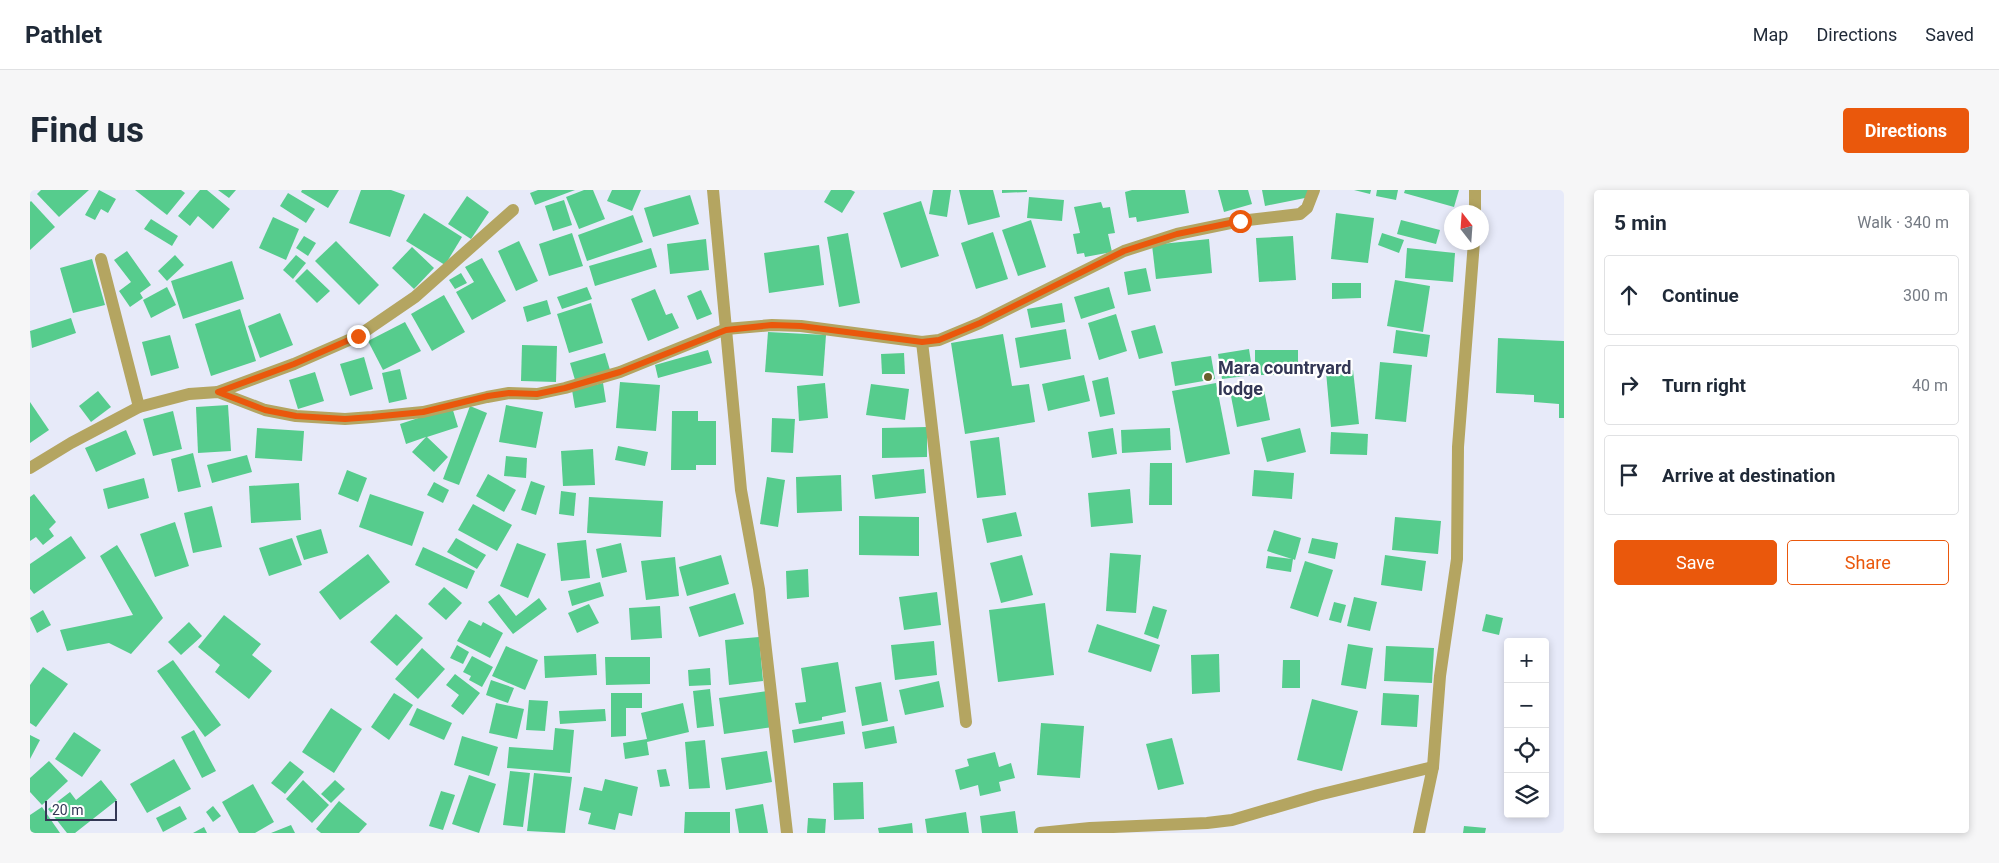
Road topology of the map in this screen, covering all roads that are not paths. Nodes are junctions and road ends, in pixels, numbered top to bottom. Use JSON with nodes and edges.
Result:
{"nodes":[{"id":1,"x":713,"y":190,"type":"edge"},
{"id":2,"x":1314,"y":190,"type":"edge"},
{"id":3,"x":1474,"y":190,"type":"edge"},
{"id":4,"x":1474,"y":205,"type":"edge"},
{"id":5,"x":513,"y":210,"type":"dead end"},
{"id":6,"x":1473,"y":250,"type":"edge"},
{"id":7,"x":101,"y":258,"type":"dead end"},
{"id":8,"x":726,"y":330,"type":"junction"},
{"id":9,"x":922,"y":342,"type":"junction"},
{"id":10,"x":218,"y":392,"type":"junction"},
{"id":11,"x":139,"y":407,"type":"junction"},
{"id":12,"x":30,"y":468,"type":"edge"},
{"id":13,"x":966,"y":722,"type":"dead end"},
{"id":14,"x":1433,"y":767,"type":"junction"},
{"id":15,"x":787,"y":833,"type":"edge"},
{"id":16,"x":1040,"y":833,"type":"edge"},
{"id":17,"x":1419,"y":833,"type":"edge"}],
"edges":[{"from":1,"to":8,"type":"street"},
{"from":2,"to":9,"type":"street"},
{"from":3,"to":4,"type":"street"},
{"from":5,"to":10,"type":"street"},
{"from":6,"to":14,"type":"street"},
{"from":7,"to":11,"type":"street"},
{"from":8,"to":9,"type":"street"},
{"from":8,"to":10,"type":"street"},
{"from":8,"to":15,"type":"street"},
{"from":9,"to":13,"type":"street"},
{"from":10,"to":11,"type":"street"},
{"from":11,"to":12,"type":"street"},
{"from":14,"to":16,"type":"street"},
{"from":14,"to":17,"type":"street"}]}
